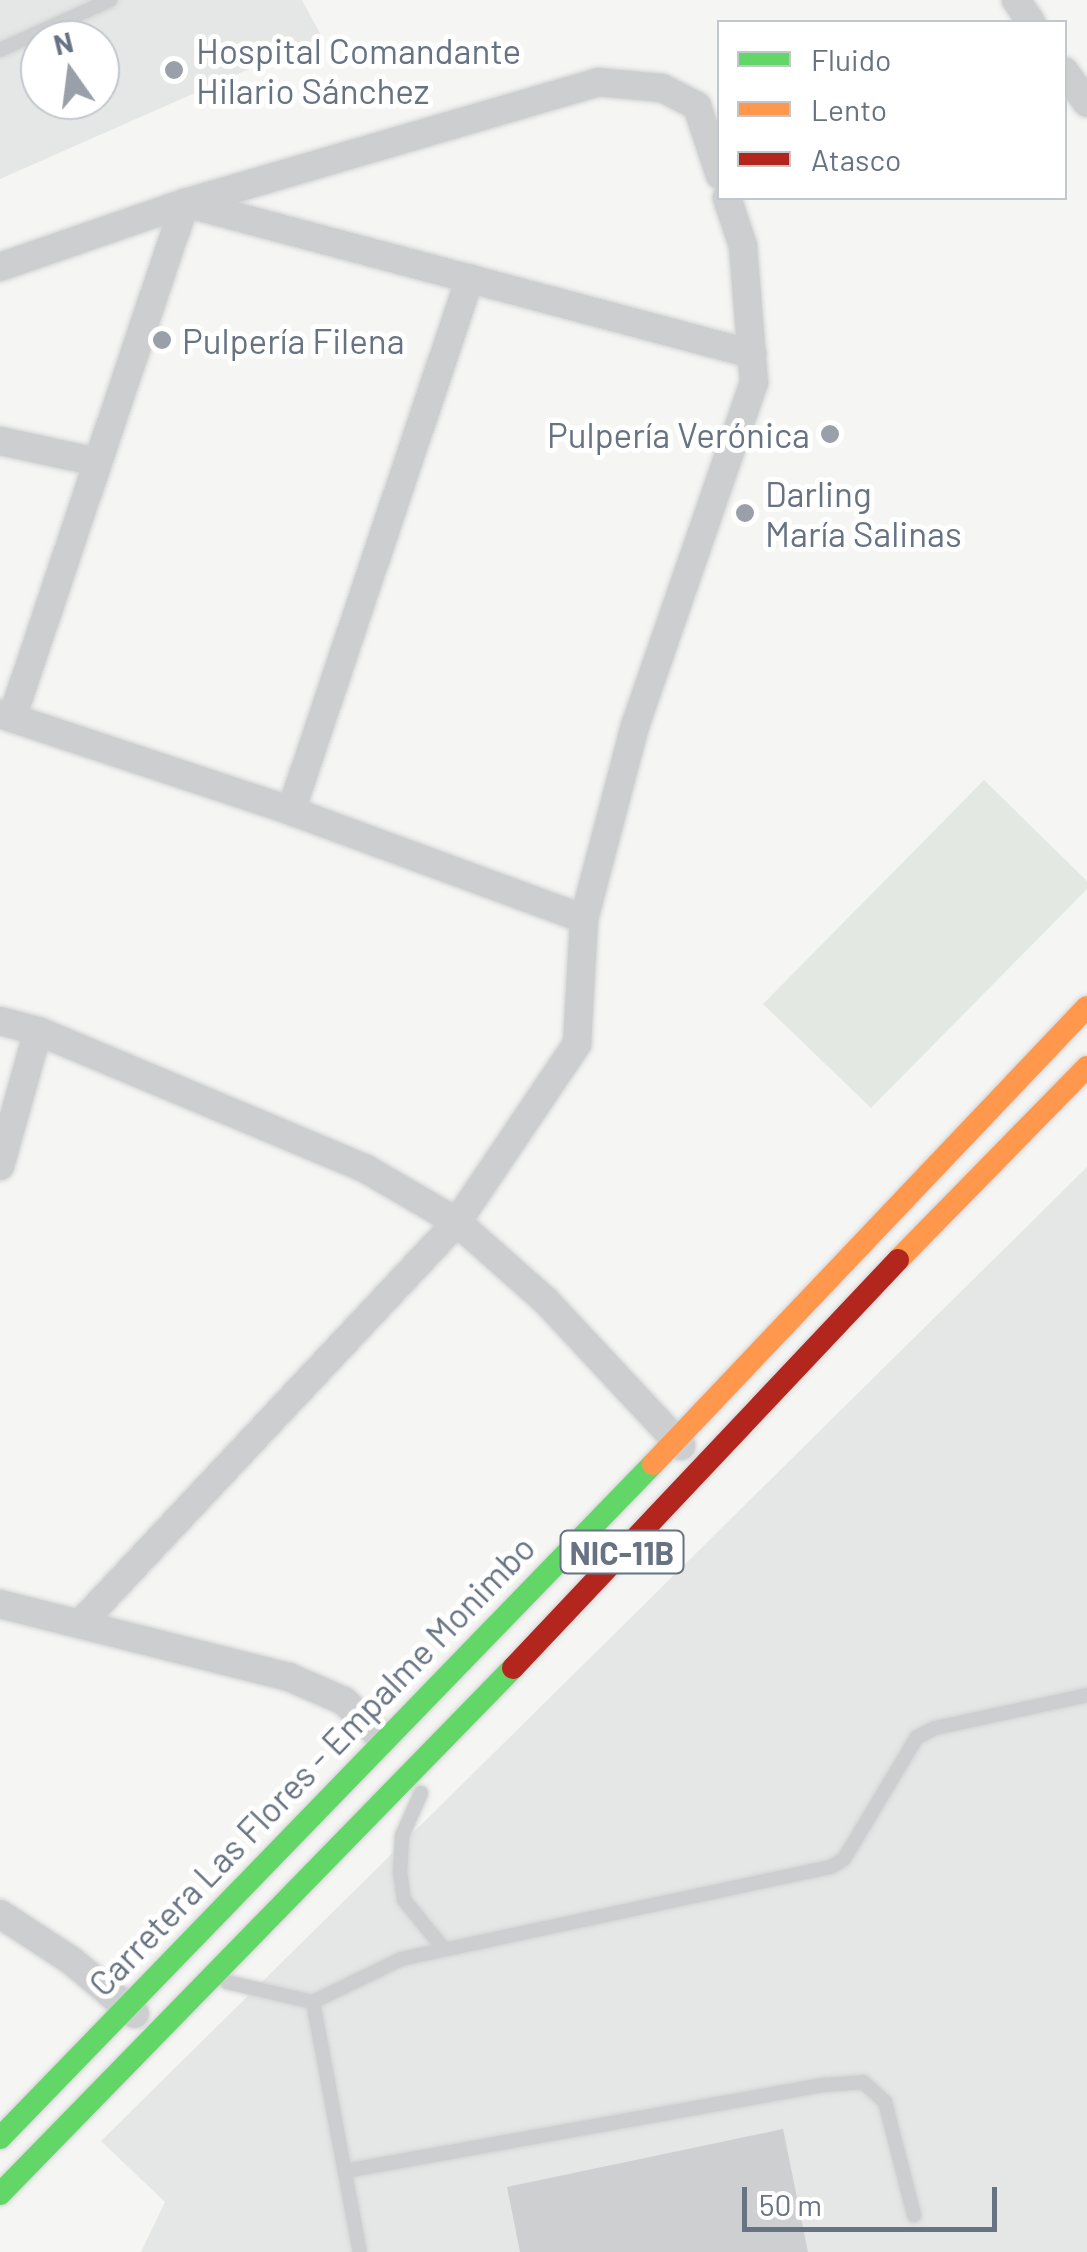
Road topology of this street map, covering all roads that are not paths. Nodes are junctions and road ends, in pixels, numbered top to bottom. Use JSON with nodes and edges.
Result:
{"nodes":[{"id":1,"x":110,"y":0,"type":"edge"},
{"id":2,"x":0,"y":50,"type":"edge"},
{"id":3,"x":1067,"y":75,"type":"edge"},
{"id":4,"x":1087,"y":103,"type":"edge"},
{"id":5,"x":717,"y":166,"type":"edge"},
{"id":6,"x":728,"y":200,"type":"edge"},
{"id":7,"x":185,"y":203,"type":"junction"},
{"id":8,"x":0,"y":267,"type":"edge"},
{"id":9,"x":470,"y":278,"type":"junction"},
{"id":10,"x":752,"y":354,"type":"junction"},
{"id":11,"x":0,"y":441,"type":"edge"},
{"id":12,"x":97,"y":462,"type":"junction"},
{"id":13,"x":6,"y":716,"type":"edge"},
{"id":14,"x":291,"y":812,"type":"junction"},
{"id":15,"x":584,"y":919,"type":"junction"},
{"id":16,"x":1087,"y":1007,"type":"edge"},
{"id":17,"x":0,"y":1021,"type":"edge"},
{"id":18,"x":38,"y":1031,"type":"junction"},
{"id":19,"x":1087,"y":1067,"type":"edge"},
{"id":20,"x":0,"y":1166,"type":"edge"},
{"id":21,"x":456,"y":1222,"type":"junction"},
{"id":22,"x":674,"y":1442,"type":"junction"},
{"id":23,"x":707,"y":1462,"type":"junction"},
{"id":24,"x":0,"y":1604,"type":"edge"},
{"id":25,"x":80,"y":1624,"type":"junction"},
{"id":26,"x":1087,"y":1695,"type":"edge"},
{"id":27,"x":456,"y":1729,"type":"junction"},
{"id":28,"x":383,"y":1738,"type":"junction"},
{"id":29,"x":0,"y":1914,"type":"edge"},
{"id":30,"x":444,"y":1949,"type":"junction"},
{"id":31,"x":209,"y":1979,"type":"junction"},
{"id":32,"x":314,"y":2002,"type":"junction"},
{"id":33,"x":127,"y":2006,"type":"junction"},
{"id":34,"x":155,"y":2034,"type":"junction"},
{"id":35,"x":0,"y":2138,"type":"edge"},
{"id":36,"x":345,"y":2170,"type":"junction"},
{"id":37,"x":0,"y":2194,"type":"edge"},
{"id":38,"x":914,"y":2215,"type":"dead end"},
{"id":39,"x":360,"y":2252,"type":"edge"}],
"edges":[{"from":1,"to":2,"type":"lane"},
{"from":3,"to":4,"type":"street"},
{"from":5,"to":7,"type":"street"},
{"from":6,"to":10,"type":"street"},
{"from":7,"to":8,"type":"street"},
{"from":7,"to":9,"type":"street"},
{"from":7,"to":12,"type":"street"},
{"from":9,"to":10,"type":"street"},
{"from":9,"to":14,"type":"street"},
{"from":10,"to":15,"type":"street"},
{"from":11,"to":12,"type":"street"},
{"from":12,"to":13,"type":"street"},
{"from":13,"to":14,"type":"street"},
{"from":14,"to":15,"type":"street"},
{"from":15,"to":21,"type":"street"},
{"from":16,"to":22,"type":"highway","name":"Carretera Las Flores - Empalme Monimbo","number":"NIC-11B"},
{"from":17,"to":18,"type":"street"},
{"from":18,"to":20,"type":"street"},
{"from":18,"to":21,"type":"street"},
{"from":19,"to":23,"type":"highway","number":"NIC-11B"},
{"from":21,"to":22,"type":"street"},
{"from":21,"to":25,"type":"street"},
{"from":22,"to":23,"type":"street"},
{"from":22,"to":28,"type":"highway","name":"Carretera Las Flores - Empalme Monimbo","number":"NIC-11B"},
{"from":23,"to":27,"type":"highway","number":"NIC-11B"},
{"from":24,"to":25,"type":"street"},
{"from":25,"to":28,"type":"street"},
{"from":26,"to":30,"type":"lane"},
{"from":27,"to":30,"type":"lane"},
{"from":27,"to":31,"type":"highway","number":"NIC-11B"},
{"from":28,"to":33,"type":"highway","name":"Carretera Las Flores - Empalme Monimbo","number":"NIC-11B"},
{"from":29,"to":33,"type":"street"},
{"from":30,"to":32,"type":"lane"},
{"from":31,"to":32,"type":"lane"},
{"from":31,"to":34,"type":"highway","number":"NIC-11B"},
{"from":32,"to":36,"type":"lane"},
{"from":33,"to":34,"type":"street"},
{"from":33,"to":35,"type":"highway","name":"Carretera Las Flores - Empalme Monimbo","number":"NIC-11B"},
{"from":34,"to":37,"type":"highway","number":"NIC-11B"},
{"from":36,"to":38,"type":"lane"},
{"from":36,"to":39,"type":"lane"}]}
